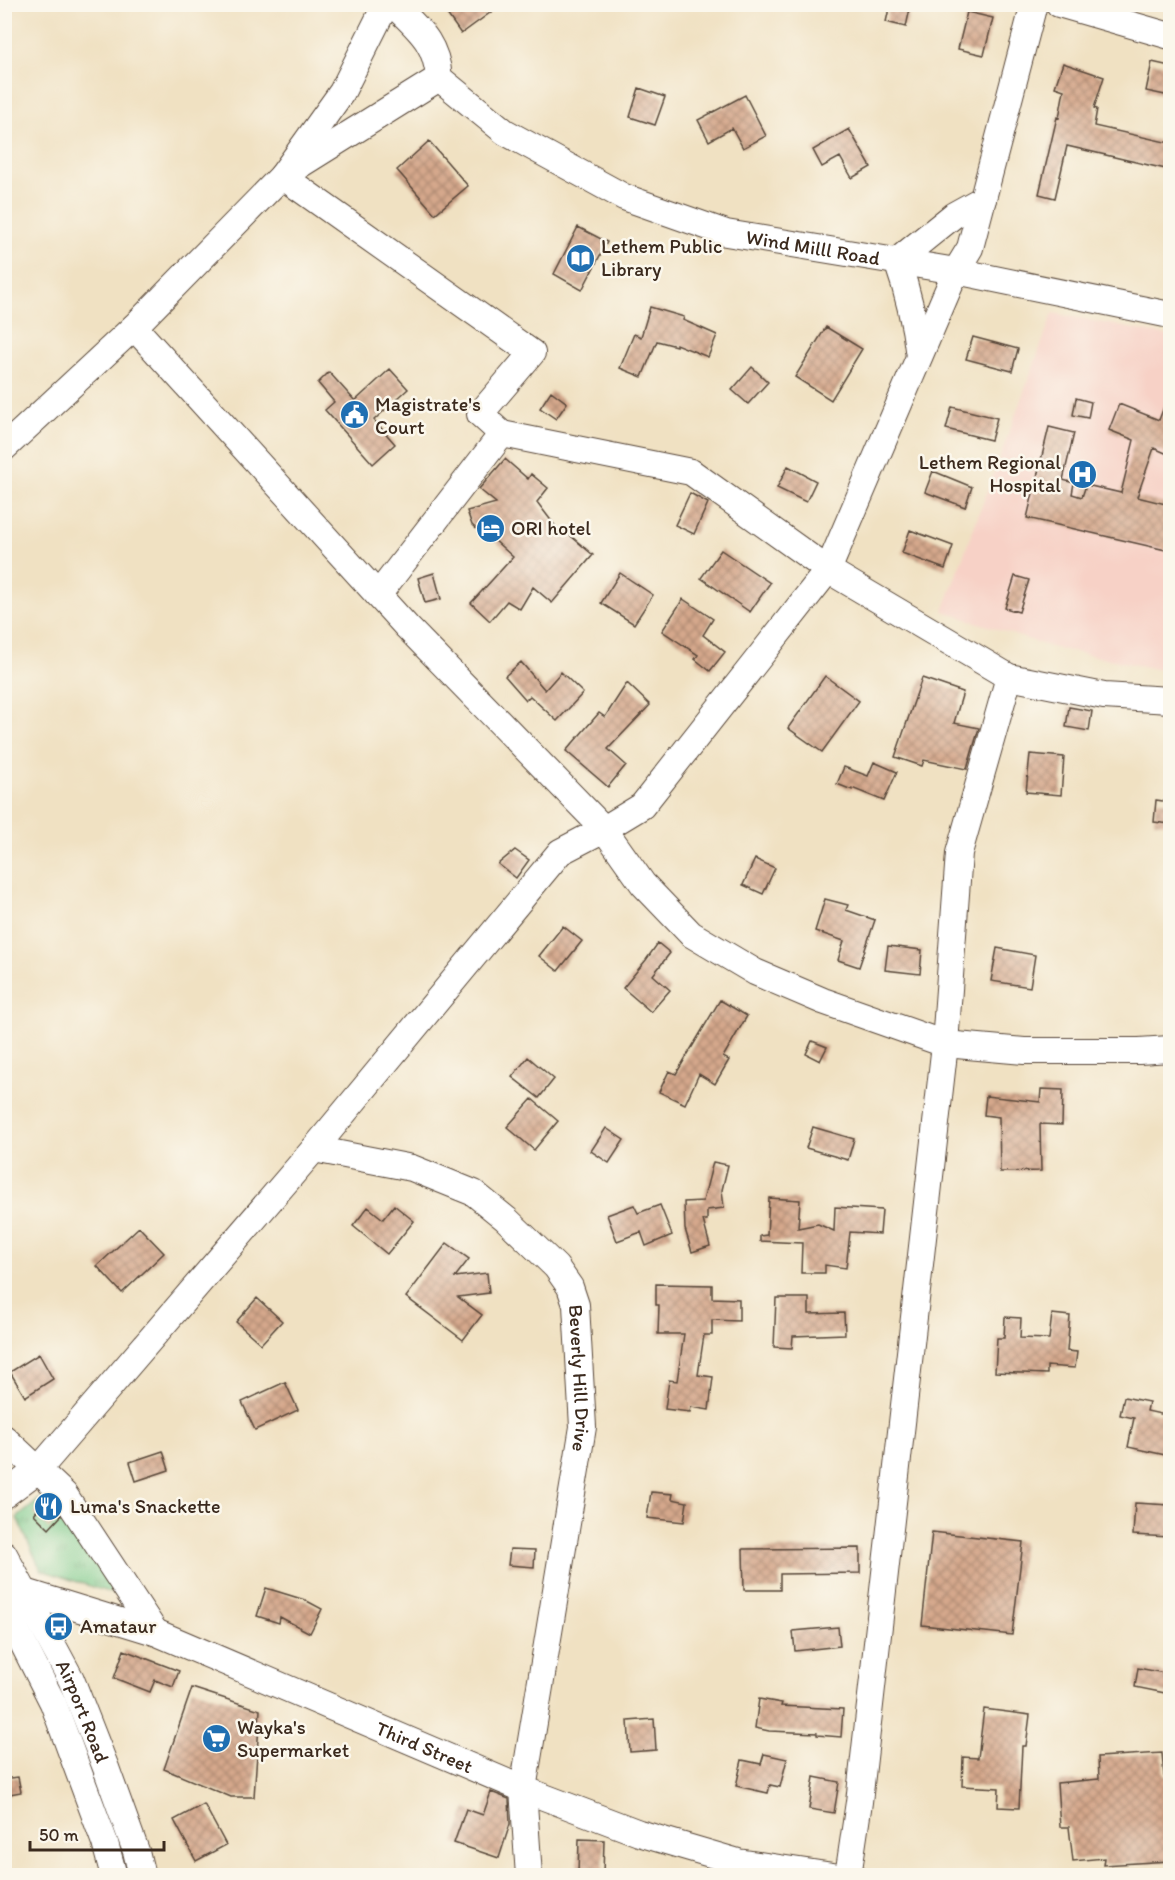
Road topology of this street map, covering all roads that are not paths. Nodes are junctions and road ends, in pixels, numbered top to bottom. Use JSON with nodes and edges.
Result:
{"nodes":[{"id":1,"x":386,"y":4,"type":"edge"},
{"id":2,"x":393,"y":4,"type":"edge"},
{"id":3,"x":1034,"y":4,"type":"edge"},
{"id":4,"x":1059,"y":4,"type":"edge"},
{"id":5,"x":1170,"y":36,"type":"edge"},
{"id":6,"x":439,"y":78,"type":"junction"},
{"id":7,"x":282,"y":176,"type":"junction"},
{"id":8,"x":983,"y":198,"type":"junction"},
{"id":9,"x":897,"y":261,"type":"junction"},
{"id":10,"x":956,"y":271,"type":"junction"},
{"id":11,"x":1170,"y":315,"type":"edge"},
{"id":12,"x":134,"y":327,"type":"junction"},
{"id":13,"x":919,"y":356,"type":"junction"},
{"id":14,"x":502,"y":434,"type":"junction"},
{"id":15,"x":4,"y":448,"type":"edge"},
{"id":16,"x":828,"y":570,"type":"junction"},
{"id":17,"x":378,"y":595,"type":"junction"},
{"id":18,"x":1009,"y":677,"type":"junction"},
{"id":19,"x":1170,"y":700,"type":"edge"},
{"id":20,"x":604,"y":829,"type":"junction"},
{"id":21,"x":945,"y":1044,"type":"junction"},
{"id":22,"x":1170,"y":1049,"type":"edge"},
{"id":23,"x":314,"y":1149,"type":"junction"},
{"id":24,"x":4,"y":1438,"type":"edge"},
{"id":25,"x":39,"y":1469,"type":"junction"},
{"id":26,"x":4,"y":1495,"type":"edge"},
{"id":27,"x":4,"y":1554,"type":"edge"},
{"id":28,"x":15,"y":1599,"type":"edge"},
{"id":29,"x":155,"y":1632,"type":"junction"},
{"id":30,"x":77,"y":1694,"type":"junction"},
{"id":31,"x":53,"y":1703,"type":"junction"},
{"id":32,"x":523,"y":1789,"type":"junction"},
{"id":33,"x":114,"y":1875,"type":"edge"},
{"id":34,"x":142,"y":1875,"type":"edge"},
{"id":35,"x":529,"y":1875,"type":"edge"},
{"id":36,"x":832,"y":1875,"type":"edge"},
{"id":37,"x":848,"y":1875,"type":"edge"}],
"edges":[{"from":1,"to":7,"type":"street"},
{"from":2,"to":6,"type":"street"},
{"from":3,"to":8,"type":"street"},
{"from":4,"to":5,"type":"street"},
{"from":6,"to":7,"type":"street"},
{"from":6,"to":9,"type":"street","name":"Wind Milll Road"},
{"from":7,"to":12,"type":"street"},
{"from":7,"to":14,"type":"street"},
{"from":8,"to":9,"type":"street"},
{"from":8,"to":10,"type":"street"},
{"from":9,"to":10,"type":"street","name":"Wind Milll Road"},
{"from":9,"to":13,"type":"street"},
{"from":10,"to":11,"type":"street","name":"Wind Milll Road"},
{"from":10,"to":13,"type":"street"},
{"from":12,"to":15,"type":"street"},
{"from":12,"to":17,"type":"street"},
{"from":13,"to":16,"type":"street"},
{"from":14,"to":16,"type":"street"},
{"from":14,"to":17,"type":"street"},
{"from":16,"to":18,"type":"street"},
{"from":16,"to":20,"type":"street"},
{"from":17,"to":20,"type":"street"},
{"from":18,"to":19,"type":"street"},
{"from":18,"to":21,"type":"street"},
{"from":20,"to":21,"type":"street"},
{"from":20,"to":23,"type":"street"},
{"from":21,"to":22,"type":"street"},
{"from":21,"to":37,"type":"street"},
{"from":23,"to":25,"type":"street"},
{"from":23,"to":32,"type":"street","name":"Beverly Hill Drive"},
{"from":24,"to":25,"type":"street"},
{"from":25,"to":26,"type":"street"},
{"from":25,"to":29,"type":"street"},
{"from":27,"to":28,"type":"street","name":"Airport Road"},
{"from":28,"to":29,"type":"street","name":"Third Street"},
{"from":28,"to":30,"type":"street","name":"Airport Road"},
{"from":28,"to":31,"type":"street","name":"Airport Road"},
{"from":29,"to":32,"type":"street","name":"Third Street"},
{"from":30,"to":31,"type":"street"},
{"from":30,"to":34,"type":"street","name":"Airport Road"},
{"from":31,"to":33,"type":"street","name":"Airport Road"},
{"from":32,"to":35,"type":"street","name":"Beverly Hill Drive"},
{"from":32,"to":36,"type":"street","name":"Third Street"}]}
